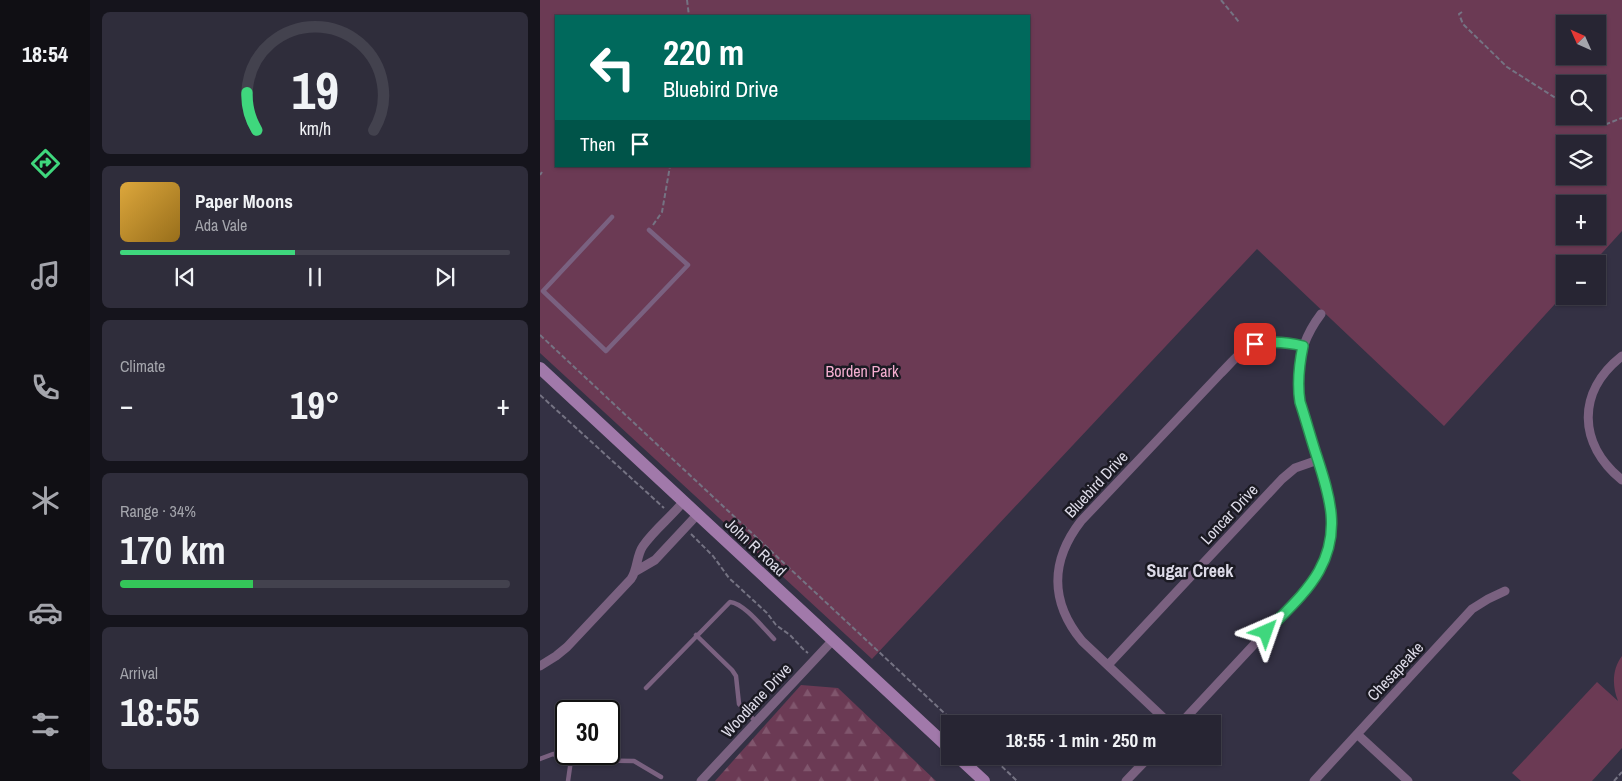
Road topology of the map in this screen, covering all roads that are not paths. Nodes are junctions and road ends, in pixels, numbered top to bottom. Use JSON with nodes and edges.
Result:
{"nodes":[{"id":1,"x":612,"y":217,"type":"dead end"},
{"id":2,"x":650,"y":230,"type":"road end"},
{"id":3,"x":1321,"y":314,"type":"dead end"},
{"id":4,"x":1303,"y":346,"type":"junction"},
{"id":5,"x":1622,"y":356,"type":"edge"},
{"id":6,"x":540,"y":368,"type":"edge"},
{"id":7,"x":1318,"y":460,"type":"junction"},
{"id":8,"x":1622,"y":480,"type":"edge"},
{"id":9,"x":683,"y":502,"type":"junction"},
{"id":10,"x":697,"y":515,"type":"junction"},
{"id":11,"x":636,"y":571,"type":"junction"},
{"id":12,"x":1505,"y":591,"type":"dead end"},
{"id":13,"x":696,"y":636,"type":"junction"},
{"id":14,"x":774,"y":639,"type":"dead end"},
{"id":15,"x":833,"y":640,"type":"junction"},
{"id":16,"x":1108,"y":665,"type":"junction"},
{"id":17,"x":540,"y":666,"type":"edge"},
{"id":18,"x":646,"y":688,"type":"dead end"},
{"id":19,"x":1161,"y":715,"type":"edge"},
{"id":20,"x":1188,"y":715,"type":"edge"},
{"id":21,"x":756,"y":722,"type":"junction"},
{"id":22,"x":1357,"y":734,"type":"junction"},
{"id":23,"x":941,"y":741,"type":"edge"},
{"id":24,"x":555,"y":755,"type":"edge"},
{"id":25,"x":540,"y":759,"type":"edge"},
{"id":26,"x":620,"y":761,"type":"edge"},
{"id":27,"x":570,"y":765,"type":"edge"},
{"id":28,"x":967,"y":765,"type":"edge"},
{"id":29,"x":1141,"y":765,"type":"edge"},
{"id":30,"x":661,"y":776,"type":"dead end"},
{"id":31,"x":568,"y":781,"type":"edge"},
{"id":32,"x":701,"y":781,"type":"edge"},
{"id":33,"x":984,"y":781,"type":"edge"},
{"id":34,"x":1126,"y":781,"type":"edge"},
{"id":35,"x":1314,"y":781,"type":"edge"},
{"id":36,"x":1408,"y":781,"type":"edge"}],
"edges":[{"from":1,"to":2,"type":"lane"},
{"from":3,"to":4,"type":"street"},
{"from":4,"to":7,"type":"street"},
{"from":4,"to":16,"type":"street","name":"Bluebird Drive"},
{"from":5,"to":8,"type":"street"},
{"from":6,"to":9,"type":"main road","name":"John R Road"},
{"from":7,"to":16,"type":"street","name":"Loncar Drive"},
{"from":7,"to":20,"type":"street"},
{"from":9,"to":10,"type":"main road","name":"John R Road"},
{"from":9,"to":11,"type":"street"},
{"from":10,"to":11,"type":"street"},
{"from":10,"to":15,"type":"main road","name":"John R Road"},
{"from":11,"to":17,"type":"street"},
{"from":12,"to":22,"type":"street","name":"Chesapeake"},
{"from":13,"to":14,"type":"lane"},
{"from":13,"to":18,"type":"lane"},
{"from":13,"to":21,"type":"lane"},
{"from":15,"to":21,"type":"street","name":"Woodlane Drive"},
{"from":15,"to":23,"type":"main road","name":"John R Road"},
{"from":16,"to":19,"type":"street","name":"Bluebird Drive"},
{"from":21,"to":32,"type":"street","name":"Woodlane Drive"},
{"from":22,"to":35,"type":"street","name":"Chesapeake"},
{"from":22,"to":36,"type":"street"},
{"from":24,"to":25,"type":"lane"},
{"from":26,"to":30,"type":"lane"},
{"from":27,"to":31,"type":"lane"},
{"from":28,"to":33,"type":"main road"},
{"from":29,"to":34,"type":"street"}]}
